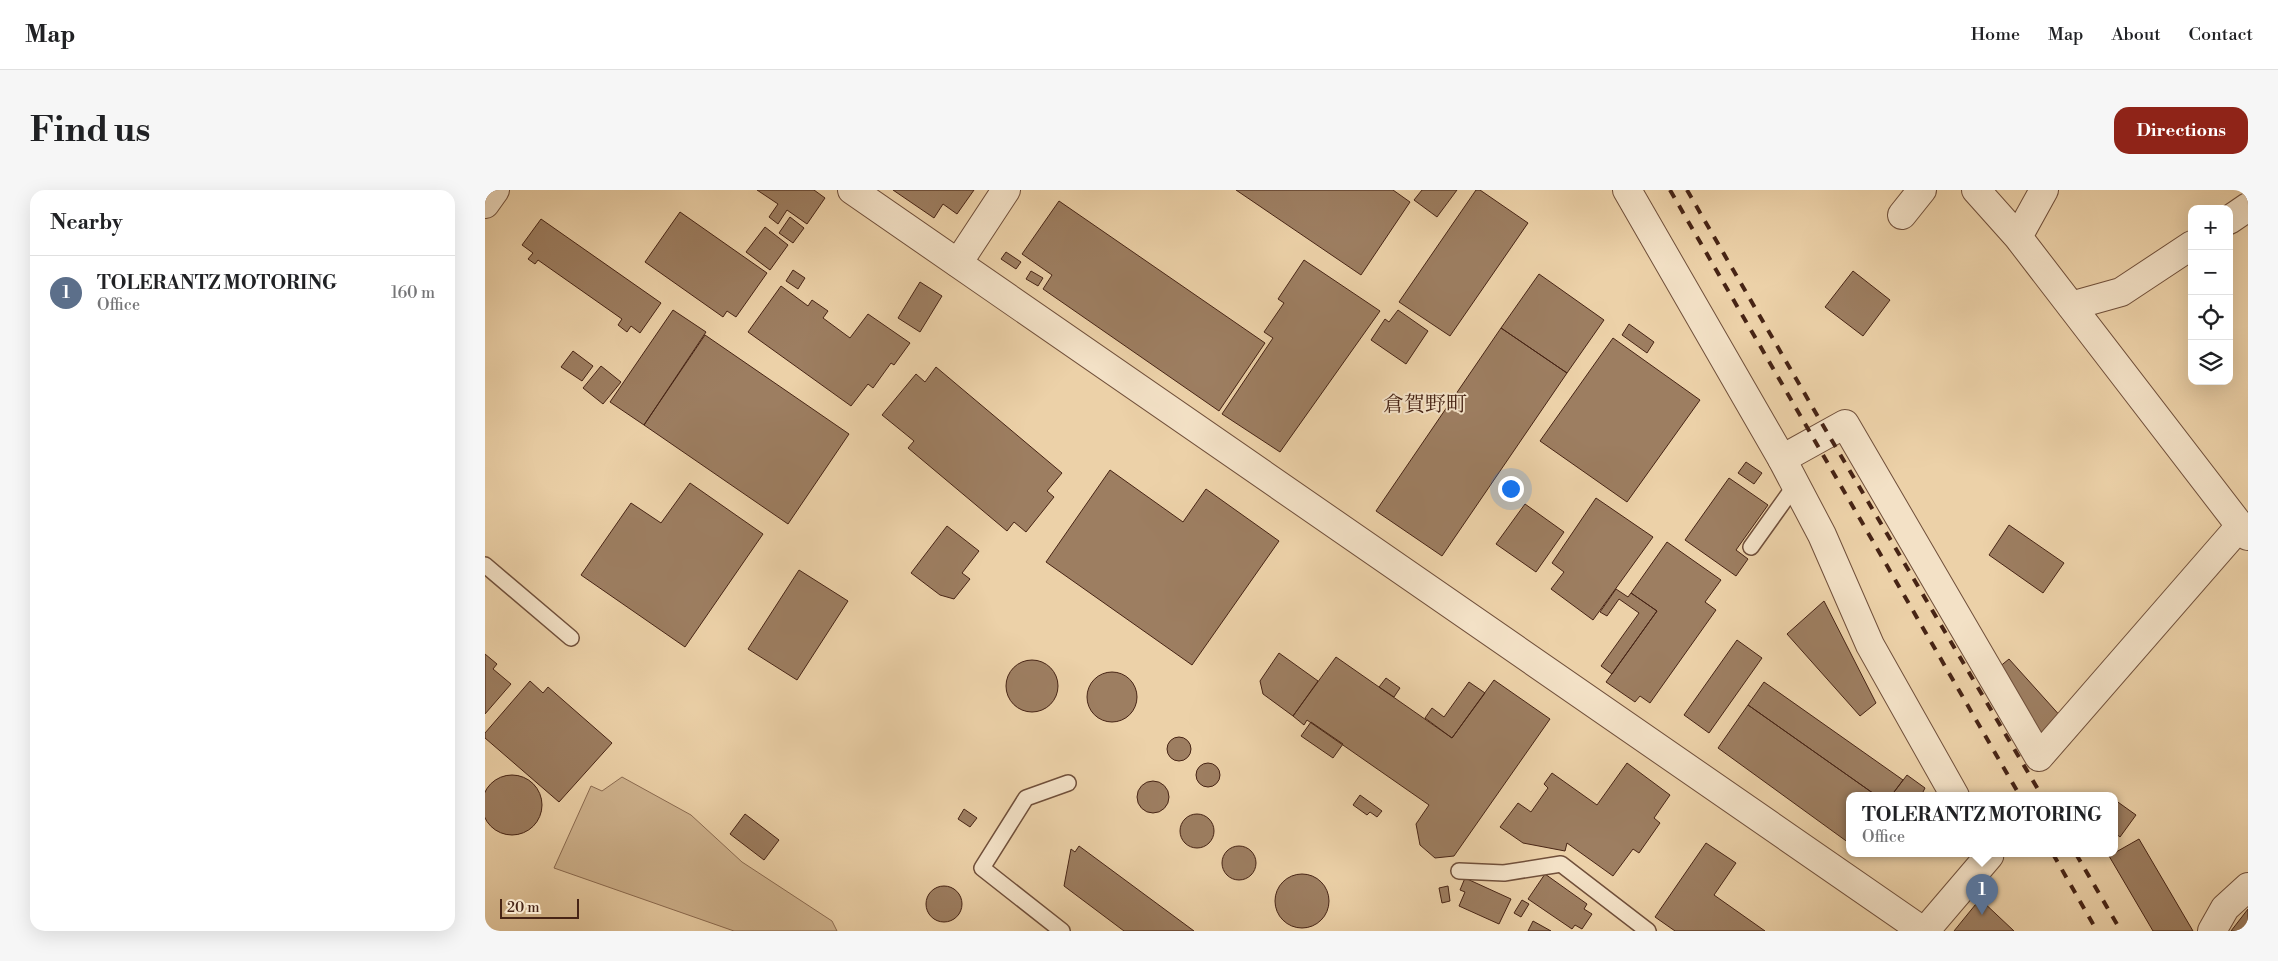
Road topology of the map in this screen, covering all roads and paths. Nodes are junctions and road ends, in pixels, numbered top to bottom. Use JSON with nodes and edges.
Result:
{"nodes":[{"id":1,"x":495,"y":190,"type":"edge"},
{"id":2,"x":852,"y":190,"type":"edge"},
{"id":3,"x":1006,"y":190,"type":"edge"},
{"id":4,"x":1627,"y":190,"type":"edge"},
{"id":5,"x":1922,"y":190,"type":"edge"},
{"id":6,"x":1975,"y":190,"type":"edge"},
{"id":7,"x":2044,"y":190,"type":"edge"},
{"id":8,"x":485,"y":204,"type":"edge"},
{"id":9,"x":2248,"y":208,"type":"edge"},
{"id":10,"x":1901,"y":215,"type":"dead end"},
{"id":11,"x":2233,"y":217,"type":"edge"},
{"id":12,"x":2018,"y":237,"type":"junction"},
{"id":13,"x":2188,"y":248,"type":"edge"},
{"id":14,"x":958,"y":263,"type":"junction"},
{"id":15,"x":2071,"y":306,"type":"junction"},
{"id":16,"x":1782,"y":459,"type":"junction"},
{"id":17,"x":1796,"y":484,"type":"junction"},
{"id":18,"x":2244,"y":531,"type":"edge"},
{"id":19,"x":1751,"y":547,"type":"dead end"},
{"id":20,"x":485,"y":565,"type":"edge"},
{"id":21,"x":571,"y":638,"type":"dead end"},
{"id":22,"x":1068,"y":783,"type":"dead end"},
{"id":23,"x":1953,"y":792,"type":"edge"},
{"id":24,"x":1988,"y":857,"type":"edge"},
{"id":25,"x":1459,"y":871,"type":"dead end"},
{"id":26,"x":2248,"y":887,"type":"edge"},
{"id":27,"x":1062,"y":931,"type":"edge"},
{"id":28,"x":1648,"y":931,"type":"edge"},
{"id":29,"x":1924,"y":931,"type":"edge"},
{"id":30,"x":2212,"y":931,"type":"edge"}],
"edges":[{"from":1,"to":8,"type":"street"},
{"from":2,"to":14,"type":"street"},
{"from":3,"to":14,"type":"street"},
{"from":4,"to":16,"type":"street"},
{"from":5,"to":10,"type":"street"},
{"from":6,"to":12,"type":"street"},
{"from":7,"to":12,"type":"street"},
{"from":9,"to":11,"type":"street"},
{"from":12,"to":15,"type":"street"},
{"from":13,"to":15,"type":"street"},
{"from":14,"to":29,"type":"street"},
{"from":15,"to":18,"type":"street"},
{"from":16,"to":17,"type":"street"},
{"from":16,"to":18,"type":"street"},
{"from":17,"to":19,"type":"lane"},
{"from":17,"to":23,"type":"street"},
{"from":20,"to":21,"type":"lane"},
{"from":22,"to":27,"type":"lane"},
{"from":24,"to":29,"type":"street"},
{"from":25,"to":28,"type":"lane"},
{"from":26,"to":30,"type":"street"}]}
